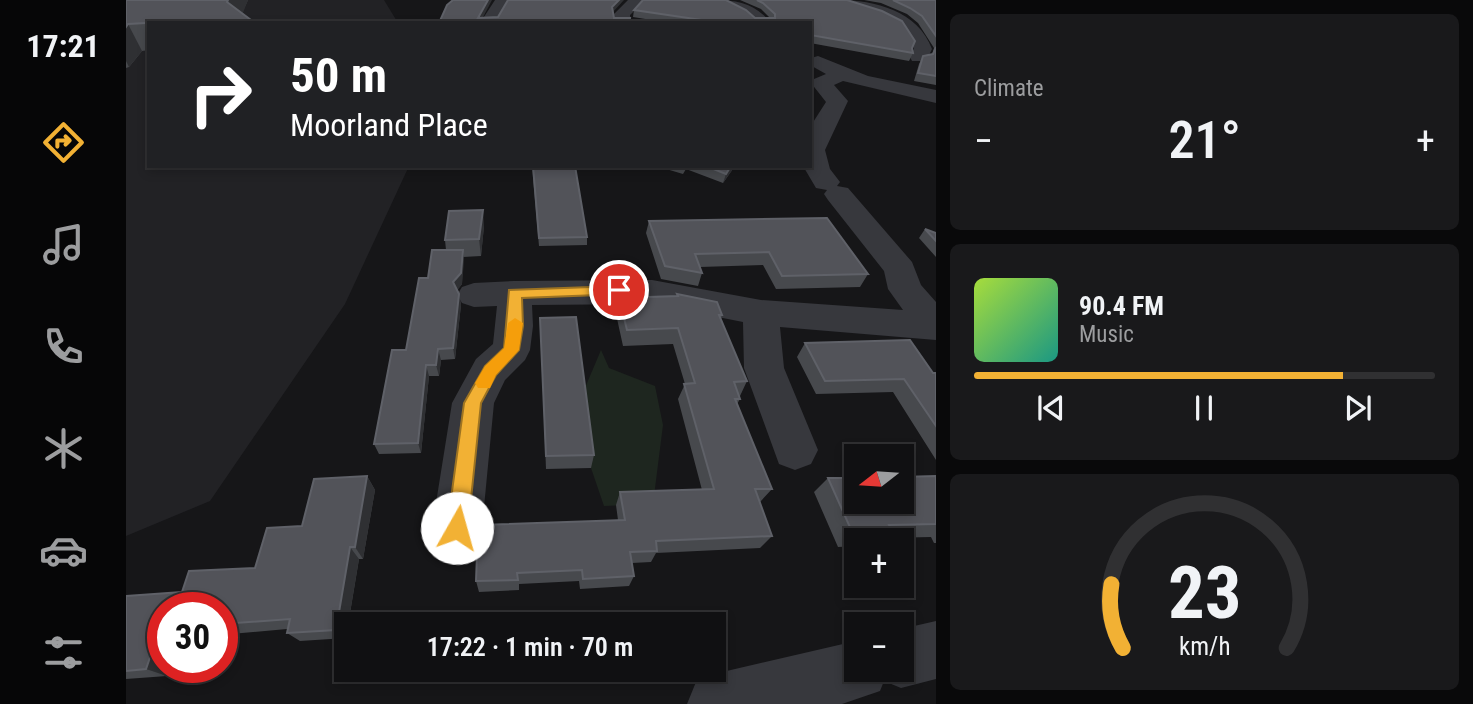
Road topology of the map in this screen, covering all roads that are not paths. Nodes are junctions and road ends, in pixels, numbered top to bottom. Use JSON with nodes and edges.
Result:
{"nodes":[{"id":1,"x":503,"y":0,"type":"edge"},
{"id":2,"x":637,"y":0,"type":"edge"},
{"id":3,"x":723,"y":0,"type":"edge"},
{"id":4,"x":846,"y":0,"type":"edge"},
{"id":5,"x":489,"y":21,"type":"edge"},
{"id":6,"x":623,"y":21,"type":"edge"},
{"id":7,"x":761,"y":21,"type":"edge"},
{"id":8,"x":897,"y":45,"type":"edge"},
{"id":9,"x":812,"y":61,"type":"edge"},
{"id":10,"x":824,"y":80,"type":"edge"},
{"id":11,"x":936,"y":97,"type":"edge"},
{"id":12,"x":812,"y":146,"type":"edge"},
{"id":13,"x":812,"y":160,"type":"edge"},
{"id":14,"x":514,"y":293,"type":"junction"},
{"id":15,"x":474,"y":295,"type":"dead end"},
{"id":16,"x":761,"y":313,"type":"junction"},
{"id":17,"x":935,"y":327,"type":"edge"},
{"id":18,"x":795,"y":450,"type":"dead end"},
{"id":19,"x":457,"y":528,"type":"dead end"},
{"id":20,"x":936,"y":650,"type":"edge"},
{"id":21,"x":914,"y":656,"type":"edge"},
{"id":22,"x":844,"y":674,"type":"edge"},
{"id":23,"x":718,"y":704,"type":"edge"}],
"edges":[{"from":1,"to":5,"type":"street"},
{"from":2,"to":6,"type":"street"},
{"from":3,"to":7,"type":"street"},
{"from":4,"to":8,"type":"street"},
{"from":9,"to":10,"type":"street"},
{"from":10,"to":11,"type":"street"},
{"from":10,"to":12,"type":"street"},
{"from":13,"to":17,"type":"street"},
{"from":14,"to":15,"type":"street"},
{"from":14,"to":16,"type":"street"},
{"from":14,"to":19,"type":"street"},
{"from":16,"to":17,"type":"street"},
{"from":16,"to":18,"type":"street"},
{"from":20,"to":21,"type":"street"},
{"from":22,"to":23,"type":"street"}]}
